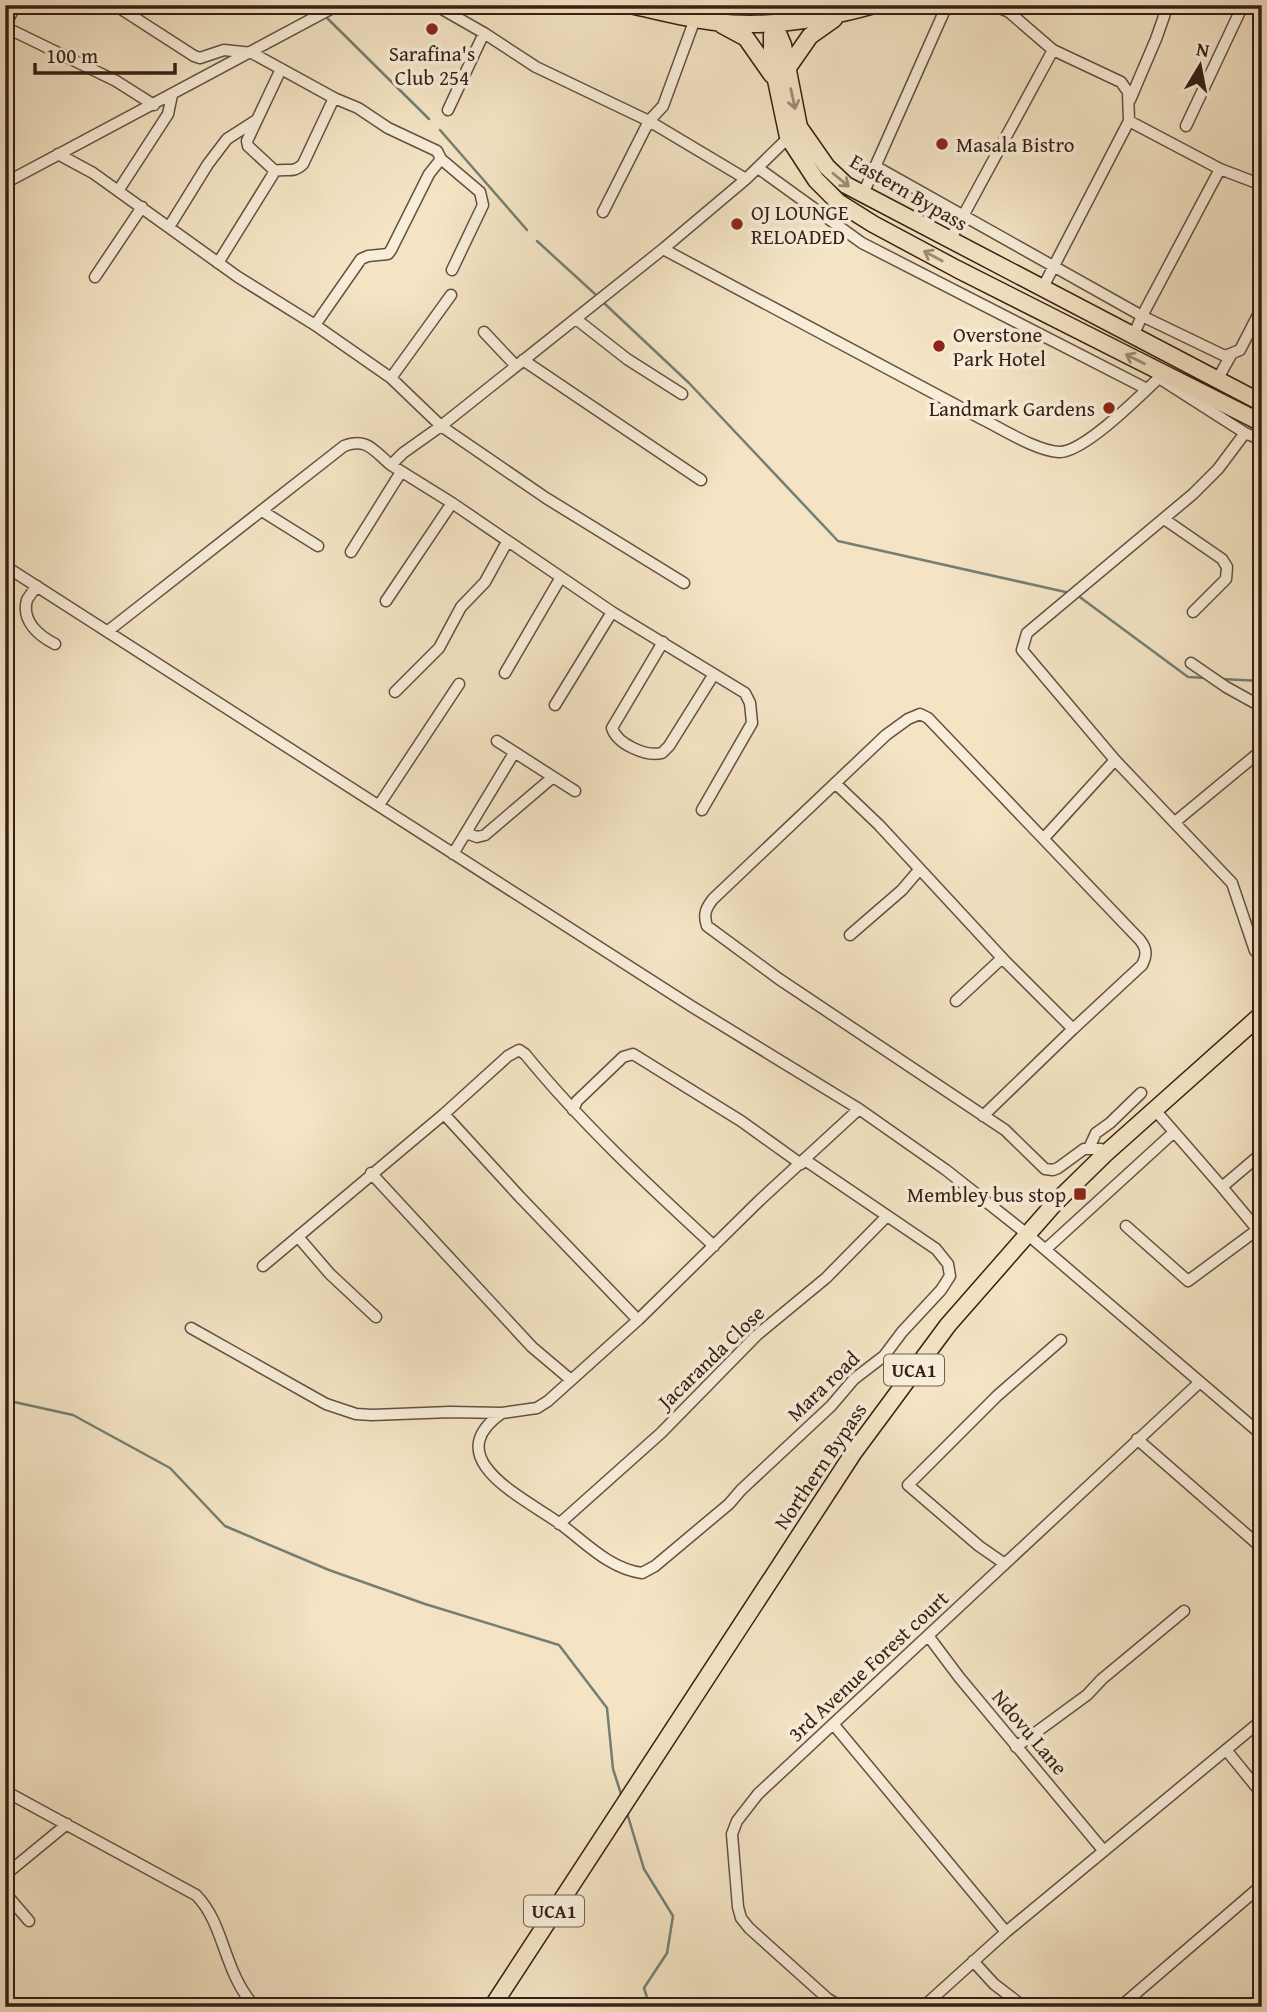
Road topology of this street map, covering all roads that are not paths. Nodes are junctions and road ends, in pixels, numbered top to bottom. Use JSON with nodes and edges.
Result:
{"nodes":[{"id":1,"x":16,"y":5,"type":"edge"},
{"id":2,"x":115,"y":5,"type":"edge"},
{"id":3,"x":435,"y":5,"type":"edge"},
{"id":4,"x":630,"y":5,"type":"edge"},
{"id":5,"x":874,"y":5,"type":"edge"},
{"id":6,"x":947,"y":5,"type":"edge"},
{"id":7,"x":992,"y":5,"type":"edge"},
{"id":8,"x":1168,"y":5,"type":"edge"},
{"id":9,"x":1243,"y":5,"type":"edge"},
{"id":10,"x":335,"y":7,"type":"edge"},
{"id":11,"x":842,"y":14,"type":"junction"},
{"id":12,"x":695,"y":19,"type":"junction"},
{"id":13,"x":717,"y":22,"type":"junction"},
{"id":14,"x":774,"y":24,"type":"junction"},
{"id":15,"x":5,"y":26,"type":"edge"},
{"id":16,"x":484,"y":33,"type":"junction"},
{"id":17,"x":1054,"y":50,"type":"junction"},
{"id":18,"x":252,"y":53,"type":"junction"},
{"id":19,"x":281,"y":69,"type":"junction"},
{"id":20,"x":781,"y":73,"type":"junction"},
{"id":21,"x":172,"y":95,"type":"junction"},
{"id":22,"x":334,"y":99,"type":"junction"},
{"id":23,"x":1130,"y":100,"type":"junction"},
{"id":24,"x":154,"y":104,"type":"junction"},
{"id":25,"x":448,"y":110,"type":"dead end"},
{"id":26,"x":256,"y":121,"type":"junction"},
{"id":27,"x":649,"y":121,"type":"junction"},
{"id":28,"x":1129,"y":121,"type":"junction"},
{"id":29,"x":1186,"y":126,"type":"dead end"},
{"id":30,"x":794,"y":132,"type":"junction"},
{"id":31,"x":58,"y":154,"type":"junction"},
{"id":32,"x":440,"y":159,"type":"junction"},
{"id":33,"x":875,"y":166,"type":"junction"},
{"id":34,"x":758,"y":168,"type":"junction"},
{"id":35,"x":1220,"y":169,"type":"junction"},
{"id":36,"x":275,"y":171,"type":"junction"},
{"id":37,"x":746,"y":180,"type":"junction"},
{"id":38,"x":6,"y":182,"type":"edge"},
{"id":39,"x":1262,"y":186,"type":"edge"},
{"id":40,"x":118,"y":191,"type":"junction"},
{"id":41,"x":863,"y":194,"type":"junction"},
{"id":42,"x":142,"y":207,"type":"junction"},
{"id":43,"x":603,"y":212,"type":"dead end"},
{"id":44,"x":964,"y":216,"type":"junction"},
{"id":45,"x":873,"y":224,"type":"junction"},
{"id":46,"x":169,"y":227,"type":"junction"},
{"id":47,"x":950,"y":240,"type":"junction"},
{"id":48,"x":862,"y":243,"type":"junction"},
{"id":49,"x":663,"y":249,"type":"junction"},
{"id":50,"x":218,"y":263,"type":"junction"},
{"id":51,"x":1052,"y":267,"type":"junction"},
{"id":52,"x":452,"y":270,"type":"dead end"},
{"id":53,"x":95,"y":277,"type":"dead end"},
{"id":54,"x":1076,"y":280,"type":"junction"},
{"id":55,"x":1042,"y":289,"type":"junction"},
{"id":56,"x":451,"y":295,"type":"dead end"},
{"id":57,"x":1065,"y":300,"type":"junction"},
{"id":58,"x":1262,"y":307,"type":"edge"},
{"id":59,"x":1039,"y":310,"type":"junction"},
{"id":60,"x":1142,"y":316,"type":"junction"},
{"id":61,"x":576,"y":319,"type":"junction"},
{"id":62,"x":314,"y":325,"type":"junction"},
{"id":63,"x":1028,"y":328,"type":"junction"},
{"id":64,"x":484,"y":332,"type":"dead end"},
{"id":65,"x":1133,"y":336,"type":"junction"},
{"id":66,"x":1231,"y":355,"type":"junction"},
{"id":67,"x":519,"y":363,"type":"junction"},
{"id":68,"x":1162,"y":376,"type":"junction"},
{"id":69,"x":391,"y":378,"type":"junction"},
{"id":70,"x":1217,"y":380,"type":"junction"},
{"id":71,"x":1147,"y":389,"type":"junction"},
{"id":72,"x":682,"y":394,"type":"dead end"},
{"id":73,"x":1262,"y":403,"type":"edge"},
{"id":74,"x":1262,"y":423,"type":"edge"},
{"id":75,"x":441,"y":426,"type":"junction"},
{"id":76,"x":1245,"y":433,"type":"junction"},
{"id":77,"x":1262,"y":440,"type":"edge"},
{"id":78,"x":391,"y":465,"type":"junction"},
{"id":79,"x":401,"y":472,"type":"junction"},
{"id":80,"x":701,"y":480,"type":"dead end"},
{"id":81,"x":452,"y":503,"type":"junction"},
{"id":82,"x":262,"y":511,"type":"junction"},
{"id":83,"x":1164,"y":519,"type":"junction"},
{"id":84,"x":507,"y":542,"type":"junction"},
{"id":85,"x":318,"y":547,"type":"dead end"},
{"id":86,"x":351,"y":552,"type":"dead end"},
{"id":87,"x":5,"y":566,"type":"edge"},
{"id":88,"x":561,"y":577,"type":"junction"},
{"id":89,"x":684,"y":583,"type":"dead end"},
{"id":90,"x":37,"y":586,"type":"junction"},
{"id":91,"x":386,"y":601,"type":"dead end"},
{"id":92,"x":612,"y":612,"type":"junction"},
{"id":93,"x":1193,"y":612,"type":"dead end"},
{"id":94,"x":108,"y":631,"type":"junction"},
{"id":95,"x":663,"y":642,"type":"junction"},
{"id":96,"x":55,"y":644,"type":"dead end"},
{"id":97,"x":1191,"y":663,"type":"dead end"},
{"id":98,"x":505,"y":673,"type":"dead end"},
{"id":99,"x":714,"y":674,"type":"junction"},
{"id":100,"x":459,"y":684,"type":"dead end"},
{"id":101,"x":395,"y":692,"type":"dead end"},
{"id":102,"x":555,"y":705,"type":"dead end"},
{"id":103,"x":1262,"y":707,"type":"edge"},
{"id":104,"x":497,"y":741,"type":"dead end"},
{"id":105,"x":1262,"y":750,"type":"edge"},
{"id":106,"x":514,"y":753,"type":"junction"},
{"id":107,"x":1115,"y":760,"type":"junction"},
{"id":108,"x":554,"y":777,"type":"junction"},
{"id":109,"x":835,"y":783,"type":"junction"},
{"id":110,"x":575,"y":791,"type":"dead end"},
{"id":111,"x":379,"y":806,"type":"junction"},
{"id":112,"x":702,"y":810,"type":"dead end"},
{"id":113,"x":1175,"y":822,"type":"junction"},
{"id":114,"x":466,"y":833,"type":"junction"},
{"id":115,"x":1044,"y":838,"type":"junction"},
{"id":116,"x":453,"y":853,"type":"junction"},
{"id":117,"x":919,"y":870,"type":"junction"},
{"id":118,"x":850,"y":936,"type":"dead end"},
{"id":119,"x":1255,"y":951,"type":"dead end"},
{"id":120,"x":1004,"y":960,"type":"junction"},
{"id":121,"x":956,"y":1001,"type":"dead end"},
{"id":122,"x":1262,"y":1014,"type":"edge"},
{"id":123,"x":1073,"y":1029,"type":"junction"},
{"id":124,"x":1141,"y":1093,"type":"dead end"},
{"id":125,"x":859,"y":1109,"type":"junction"},
{"id":126,"x":573,"y":1110,"type":"junction"},
{"id":127,"x":1155,"y":1110,"type":"junction"},
{"id":128,"x":444,"y":1114,"type":"junction"},
{"id":129,"x":983,"y":1116,"type":"junction"},
{"id":130,"x":1174,"y":1132,"type":"junction"},
{"id":131,"x":1097,"y":1151,"type":"junction"},
{"id":132,"x":1262,"y":1153,"type":"edge"},
{"id":133,"x":803,"y":1162,"type":"junction"},
{"id":134,"x":371,"y":1173,"type":"junction"},
{"id":135,"x":1222,"y":1187,"type":"junction"},
{"id":136,"x":887,"y":1216,"type":"junction"},
{"id":137,"x":1126,"y":1226,"type":"dead end"},
{"id":138,"x":1260,"y":1233,"type":"edge"},
{"id":139,"x":1027,"y":1234,"type":"junction"},
{"id":140,"x":299,"y":1238,"type":"junction"},
{"id":141,"x":714,"y":1246,"type":"junction"},
{"id":142,"x":1045,"y":1249,"type":"junction"},
{"id":143,"x":263,"y":1266,"type":"dead end"},
{"id":144,"x":376,"y":1317,"type":"dead end"},
{"id":145,"x":638,"y":1320,"type":"junction"},
{"id":146,"x":191,"y":1328,"type":"dead end"},
{"id":147,"x":1061,"y":1340,"type":"dead end"},
{"id":148,"x":571,"y":1380,"type":"junction"},
{"id":149,"x":1200,"y":1382,"type":"junction"},
{"id":150,"x":502,"y":1413,"type":"junction"},
{"id":151,"x":1262,"y":1434,"type":"edge"},
{"id":152,"x":1137,"y":1439,"type":"junction"},
{"id":153,"x":559,"y":1524,"type":"junction"},
{"id":154,"x":1262,"y":1548,"type":"edge"},
{"id":155,"x":1005,"y":1564,"type":"junction"},
{"id":156,"x":1184,"y":1611,"type":"dead end"},
{"id":157,"x":929,"y":1637,"type":"junction"},
{"id":158,"x":1262,"y":1720,"type":"edge"},
{"id":159,"x":835,"y":1725,"type":"junction"},
{"id":160,"x":1016,"y":1747,"type":"junction"},
{"id":161,"x":1227,"y":1751,"type":"junction"},
{"id":162,"x":5,"y":1791,"type":"edge"},
{"id":163,"x":1262,"y":1794,"type":"edge"},
{"id":164,"x":67,"y":1824,"type":"junction"},
{"id":165,"x":1103,"y":1850,"type":"junction"},
{"id":166,"x":5,"y":1875,"type":"edge"},
{"id":167,"x":1262,"y":1885,"type":"edge"},
{"id":168,"x":5,"y":1894,"type":"edge"},
{"id":169,"x":29,"y":1921,"type":"dead end"},
{"id":170,"x":1006,"y":1932,"type":"junction"},
{"id":171,"x":973,"y":1961,"type":"junction"},
{"id":172,"x":255,"y":2007,"type":"edge"},
{"id":173,"x":492,"y":2007,"type":"edge"},
{"id":174,"x":842,"y":2007,"type":"edge"},
{"id":175,"x":923,"y":2007,"type":"edge"},
{"id":176,"x":1024,"y":2007,"type":"edge"},
{"id":177,"x":1119,"y":2007,"type":"edge"}],
"edges":[{"from":1,"to":15,"type":"street"},
{"from":2,"to":18,"type":"street"},
{"from":3,"to":16,"type":"street"},
{"from":4,"to":12,"type":"main road"},
{"from":5,"to":11,"type":"main road"},
{"from":6,"to":33,"type":"street"},
{"from":7,"to":17,"type":"street"},
{"from":8,"to":23,"type":"street"},
{"from":9,"to":29,"type":"street"},
{"from":10,"to":18,"type":"street"},
{"from":11,"to":14,"type":"main road"},
{"from":11,"to":20,"type":"main road"},
{"from":12,"to":13,"type":"main road"},
{"from":12,"to":27,"type":"street"},
{"from":13,"to":14,"type":"main road"},
{"from":13,"to":20,"type":"main road"},
{"from":14,"to":20,"type":"main road","name":"Eastern Bypass"},
{"from":15,"to":24,"type":"street"},
{"from":16,"to":25,"type":"street"},
{"from":16,"to":27,"type":"street"},
{"from":17,"to":23,"type":"street"},
{"from":17,"to":44,"type":"street"},
{"from":18,"to":19,"type":"street"},
{"from":18,"to":21,"type":"street"},
{"from":19,"to":22,"type":"street"},
{"from":19,"to":26,"type":"street"},
{"from":20,"to":30,"type":"main road","name":"Eastern Bypass"},
{"from":21,"to":24,"type":"street"},
{"from":21,"to":40,"type":"street"},
{"from":22,"to":32,"type":"street"},
{"from":22,"to":36,"type":"street"},
{"from":23,"to":28,"type":"street"},
{"from":24,"to":31,"type":"street"},
{"from":26,"to":36,"type":"street"},
{"from":26,"to":46,"type":"street"},
{"from":27,"to":37,"type":"street"},
{"from":27,"to":43,"type":"street"},
{"from":28,"to":35,"type":"street"},
{"from":28,"to":51,"type":"street"},
{"from":30,"to":34,"type":"street"},
{"from":30,"to":41,"type":"main road","name":"Eastern Bypass","one_way":true},
{"from":30,"to":45,"type":"main road","name":"Eastern Bypass"},
{"from":31,"to":38,"type":"street"},
{"from":31,"to":40,"type":"street"},
{"from":32,"to":52,"type":"street"},
{"from":32,"to":62,"type":"street"},
{"from":33,"to":41,"type":"street"},
{"from":33,"to":44,"type":"street"},
{"from":34,"to":37,"type":"street"},
{"from":34,"to":48,"type":"street"},
{"from":35,"to":39,"type":"street"},
{"from":35,"to":60,"type":"street"},
{"from":36,"to":50,"type":"street"},
{"from":37,"to":49,"type":"street"},
{"from":40,"to":42,"type":"street"},
{"from":41,"to":47,"type":"main road","name":"Eastern Bypass"},
{"from":42,"to":46,"type":"street"},
{"from":42,"to":53,"type":"street"},
{"from":44,"to":47,"type":"street"},
{"from":44,"to":51,"type":"street"},
{"from":45,"to":48,"type":"street"},
{"from":59,"to":45,"type":"main road","name":"Eastern Bypass","one_way":true},
{"from":46,"to":50,"type":"street"},
{"from":47,"to":55,"type":"main road","name":"Eastern Bypass"},
{"from":48,"to":63,"type":"street"},
{"from":49,"to":61,"type":"street"},
{"from":49,"to":71,"type":"street"},
{"from":50,"to":62,"type":"street"},
{"from":51,"to":54,"type":"street"},
{"from":51,"to":55,"type":"street"},
{"from":54,"to":57,"type":"street"},
{"from":54,"to":60,"type":"street"},
{"from":55,"to":57,"type":"main road","name":"Eastern Bypass"},
{"from":56,"to":69,"type":"street"},
{"from":57,"to":65,"type":"main road","name":"Eastern Bypass"},
{"from":58,"to":66,"type":"street"},
{"from":59,"to":63,"type":"street"},
{"from":68,"to":59,"type":"main road","name":"Eastern Bypass","one_way":true},
{"from":60,"to":65,"type":"street"},
{"from":60,"to":66,"type":"street"},
{"from":61,"to":67,"type":"street"},
{"from":61,"to":72,"type":"street"},
{"from":62,"to":69,"type":"street"},
{"from":63,"to":71,"type":"street"},
{"from":64,"to":67,"type":"street"},
{"from":65,"to":70,"type":"main road","name":"Eastern Bypass"},
{"from":66,"to":70,"type":"street"},
{"from":67,"to":75,"type":"street"},
{"from":67,"to":80,"type":"street"},
{"from":68,"to":71,"type":"street"},
{"from":68,"to":74,"type":"main road","name":"Eastern Bypass"},
{"from":68,"to":76,"type":"street"},
{"from":69,"to":75,"type":"street"},
{"from":70,"to":73,"type":"main road","name":"Eastern Bypass"},
{"from":75,"to":78,"type":"street"},
{"from":75,"to":89,"type":"street"},
{"from":76,"to":77,"type":"street"},
{"from":76,"to":83,"type":"street"},
{"from":78,"to":79,"type":"street"},
{"from":78,"to":82,"type":"street"},
{"from":79,"to":81,"type":"street"},
{"from":79,"to":86,"type":"street"},
{"from":81,"to":84,"type":"street"},
{"from":81,"to":91,"type":"street"},
{"from":82,"to":85,"type":"street"},
{"from":82,"to":94,"type":"street"},
{"from":83,"to":93,"type":"street"},
{"from":83,"to":107,"type":"street"},
{"from":84,"to":88,"type":"street"},
{"from":84,"to":101,"type":"street"},
{"from":87,"to":90,"type":"street"},
{"from":88,"to":92,"type":"street"},
{"from":88,"to":98,"type":"street"},
{"from":90,"to":94,"type":"street"},
{"from":90,"to":96,"type":"street"},
{"from":92,"to":95,"type":"street"},
{"from":92,"to":102,"type":"street"},
{"from":94,"to":111,"type":"street"},
{"from":95,"to":99,"type":"street"},
{"from":95,"to":99,"type":"street"},
{"from":97,"to":103,"type":"street"},
{"from":99,"to":112,"type":"street"},
{"from":100,"to":111,"type":"street"},
{"from":104,"to":106,"type":"street"},
{"from":105,"to":113,"type":"street"},
{"from":106,"to":108,"type":"street"},
{"from":106,"to":114,"type":"street"},
{"from":107,"to":113,"type":"street"},
{"from":107,"to":115,"type":"street"},
{"from":108,"to":110,"type":"street"},
{"from":108,"to":114,"type":"street"},
{"from":109,"to":115,"type":"street"},
{"from":109,"to":117,"type":"street"},
{"from":109,"to":129,"type":"street"},
{"from":111,"to":116,"type":"street"},
{"from":113,"to":119,"type":"street"},
{"from":114,"to":116,"type":"street"},
{"from":115,"to":123,"type":"street"},
{"from":116,"to":125,"type":"street"},
{"from":117,"to":118,"type":"street"},
{"from":117,"to":120,"type":"street"},
{"from":120,"to":121,"type":"street"},
{"from":120,"to":123,"type":"street"},
{"from":122,"to":127,"type":"main road","name":"Northern Bypass","number":"UCA1"},
{"from":123,"to":129,"type":"street"},
{"from":124,"to":131,"type":"street"},
{"from":125,"to":133,"type":"street"},
{"from":125,"to":139,"type":"street"},
{"from":126,"to":128,"type":"street"},
{"from":126,"to":133,"type":"street","name":"Mara road"},
{"from":126,"to":141,"type":"street"},
{"from":127,"to":130,"type":"street"},
{"from":127,"to":131,"type":"main road","name":"Northern Bypass","number":"UCA1"},
{"from":128,"to":134,"type":"street"},
{"from":128,"to":145,"type":"street"},
{"from":129,"to":131,"type":"street"},
{"from":130,"to":135,"type":"street"},
{"from":130,"to":142,"type":"street"},
{"from":131,"to":139,"type":"main road","name":"Northern Bypass","number":"UCA1"},
{"from":132,"to":135,"type":"street"},
{"from":133,"to":136,"type":"street","name":"Mara road"},
{"from":133,"to":141,"type":"street"},
{"from":134,"to":140,"type":"street"},
{"from":134,"to":148,"type":"street"},
{"from":135,"to":138,"type":"street"},
{"from":136,"to":153,"type":"street","name":"Jacaranda Close"},
{"from":136,"to":153,"type":"street","name":"Mara road"},
{"from":137,"to":138,"type":"street"},
{"from":139,"to":142,"type":"street"},
{"from":139,"to":173,"type":"main road","name":"Northern Bypass","number":"UCA1"},
{"from":140,"to":143,"type":"street"},
{"from":140,"to":144,"type":"street"},
{"from":141,"to":145,"type":"street"},
{"from":142,"to":149,"type":"street"},
{"from":145,"to":148,"type":"street"},
{"from":146,"to":150,"type":"street"},
{"from":147,"to":155,"type":"street"},
{"from":148,"to":150,"type":"street"},
{"from":149,"to":151,"type":"street"},
{"from":149,"to":152,"type":"street","name":"3rd Avenue Forest court"},
{"from":150,"to":153,"type":"street"},
{"from":152,"to":154,"type":"street"},
{"from":152,"to":155,"type":"street","name":"3rd Avenue Forest court"},
{"from":155,"to":157,"type":"street","name":"3rd Avenue Forest court"},
{"from":156,"to":160,"type":"street"},
{"from":157,"to":159,"type":"street","name":"3rd Avenue Forest court"},
{"from":157,"to":160,"type":"street","name":"Ndovu Lane"},
{"from":158,"to":161,"type":"street"},
{"from":159,"to":170,"type":"street"},
{"from":159,"to":174,"type":"street","name":"3rd Avenue Forest court"},
{"from":160,"to":165,"type":"street","name":"Ndovu Lane"},
{"from":161,"to":163,"type":"street"},
{"from":161,"to":165,"type":"street"},
{"from":162,"to":164,"type":"street"},
{"from":164,"to":166,"type":"street"},
{"from":164,"to":172,"type":"street"},
{"from":165,"to":170,"type":"street"},
{"from":167,"to":177,"type":"street"},
{"from":168,"to":169,"type":"street"},
{"from":170,"to":171,"type":"street"},
{"from":171,"to":175,"type":"street"},
{"from":171,"to":176,"type":"street"}]}
